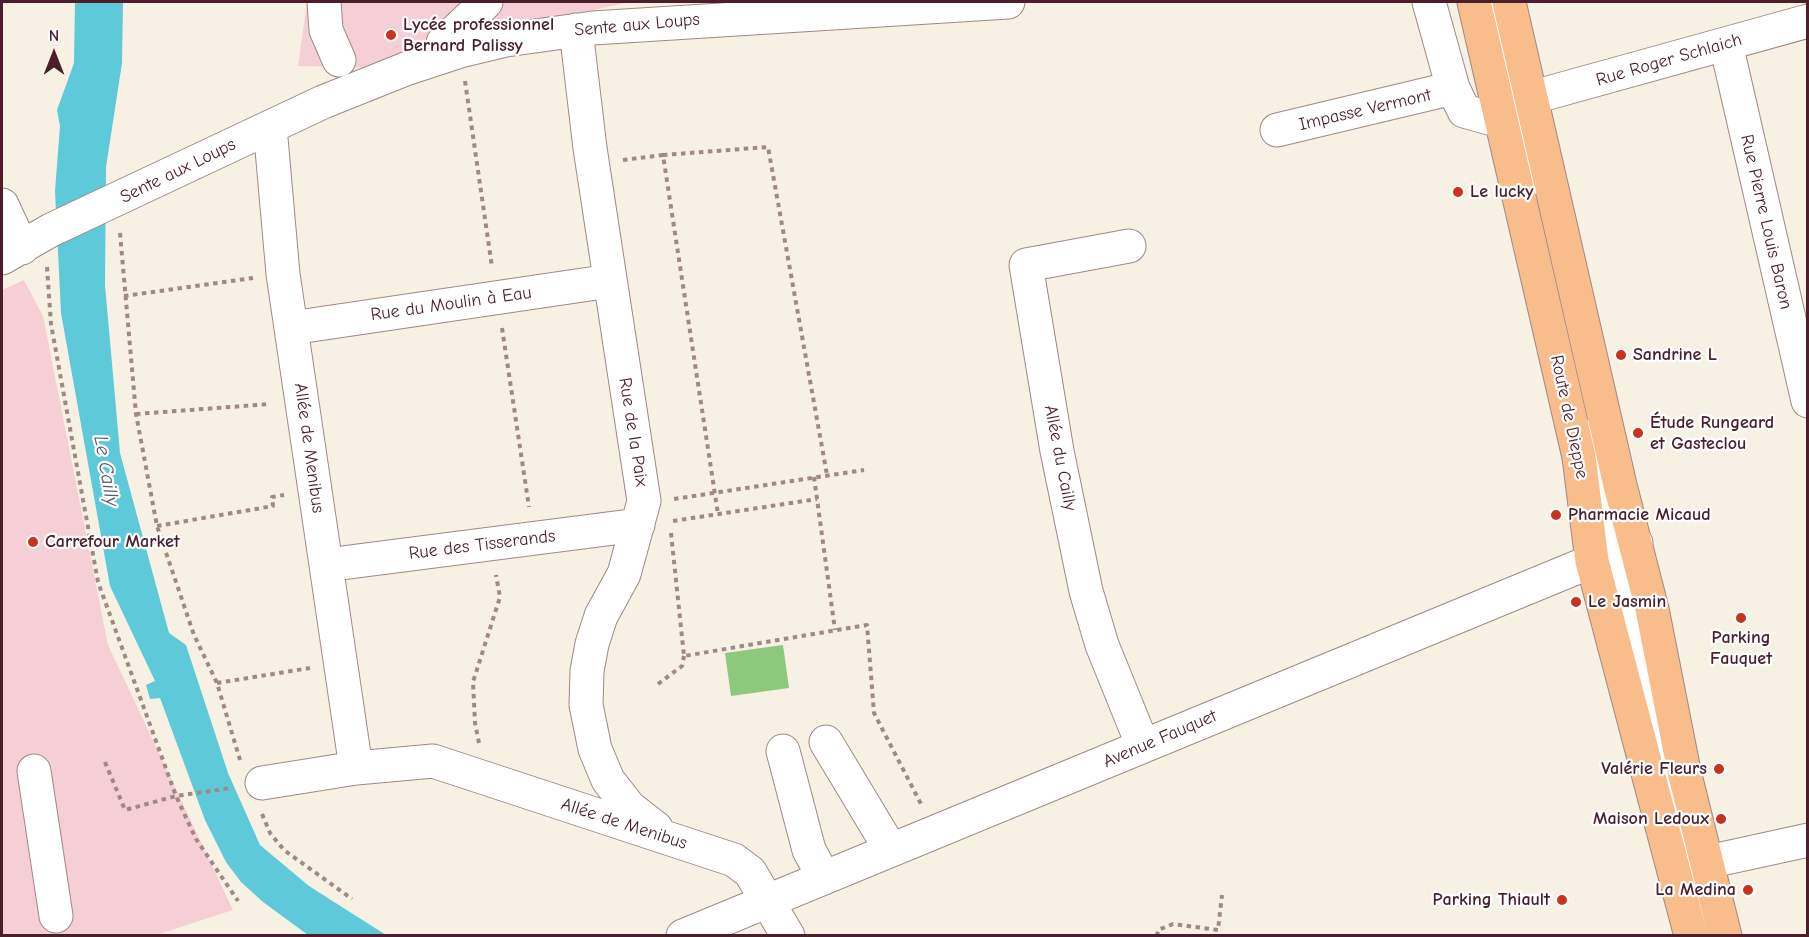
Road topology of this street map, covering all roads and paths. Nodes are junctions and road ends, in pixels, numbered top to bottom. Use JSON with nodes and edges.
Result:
{"nodes":[{"id":1,"x":324,"y":2,"type":"edge"},
{"id":2,"x":486,"y":2,"type":"edge"},
{"id":3,"x":1008,"y":2,"type":"edge"},
{"id":4,"x":1429,"y":2,"type":"edge"},
{"id":5,"x":1474,"y":2,"type":"edge"},
{"id":6,"x":1491,"y":2,"type":"edge"},
{"id":7,"x":1509,"y":2,"type":"edge"},
{"id":8,"x":934,"y":4,"type":"edge"},
{"id":9,"x":653,"y":11,"type":"edge"},
{"id":10,"x":1808,"y":21,"type":"edge"},
{"id":11,"x":576,"y":30,"type":"junction"},
{"id":12,"x":506,"y":40,"type":"junction"},
{"id":13,"x":1726,"y":44,"type":"junction"},
{"id":14,"x":339,"y":60,"type":"dead end"},
{"id":15,"x":1453,"y":88,"type":"junction"},
{"id":16,"x":1515,"y":107,"type":"junction"},
{"id":17,"x":270,"y":127,"type":"junction"},
{"id":18,"x":1277,"y":130,"type":"dead end"},
{"id":19,"x":663,"y":155,"type":"junction"},
{"id":20,"x":621,"y":160,"type":"dead end"},
{"id":21,"x":118,"y":199,"type":"junction"},
{"id":22,"x":2,"y":205,"type":"edge"},
{"id":23,"x":28,"y":243,"type":"edge"},
{"id":24,"x":1129,"y":246,"type":"dead end"},
{"id":25,"x":284,"y":274,"type":"junction"},
{"id":26,"x":610,"y":281,"type":"junction"},
{"id":27,"x":124,"y":297,"type":"junction"},
{"id":28,"x":291,"y":327,"type":"junction"},
{"id":29,"x":1808,"y":400,"type":"edge"},
{"id":30,"x":302,"y":402,"type":"junction"},
{"id":31,"x":136,"y":414,"type":"junction"},
{"id":32,"x":864,"y":470,"type":"dead end"},
{"id":33,"x":827,"y":476,"type":"junction"},
{"id":34,"x":814,"y":477,"type":"junction"},
{"id":35,"x":315,"y":489,"type":"junction"},
{"id":36,"x":715,"y":493,"type":"junction"},
{"id":37,"x":817,"y":499,"type":"junction"},
{"id":38,"x":648,"y":509,"type":"junction"},
{"id":39,"x":718,"y":514,"type":"junction"},
{"id":40,"x":671,"y":521,"type":"junction"},
{"id":41,"x":157,"y":526,"type":"junction"},
{"id":42,"x":490,"y":544,"type":"junction"},
{"id":43,"x":1614,"y":552,"type":"junction"},
{"id":44,"x":326,"y":565,"type":"junction"},
{"id":45,"x":835,"y":630,"type":"junction"},
{"id":46,"x":684,"y":656,"type":"junction"},
{"id":47,"x":340,"y":663,"type":"junction"},
{"id":48,"x":217,"y":683,"type":"junction"},
{"id":49,"x":658,"y":684,"type":"dead end"},
{"id":50,"x":826,"y":742,"type":"dead end"},
{"id":51,"x":1143,"y":746,"type":"junction"},
{"id":52,"x":783,"y":752,"type":"dead end"},
{"id":53,"x":105,"y":762,"type":"dead end"},
{"id":54,"x":356,"y":768,"type":"junction"},
{"id":55,"x":34,"y":771,"type":"dead end"},
{"id":56,"x":487,"y":779,"type":"junction"},
{"id":57,"x":250,"y":784,"type":"junction"},
{"id":58,"x":176,"y":796,"type":"junction"},
{"id":59,"x":608,"y":805,"type":"junction"},
{"id":60,"x":923,"y":808,"type":"dead end"},
{"id":61,"x":1808,"y":840,"type":"edge"},
{"id":62,"x":891,"y":850,"type":"junction"},
{"id":63,"x":1691,"y":866,"type":"junction"},
{"id":64,"x":824,"y":878,"type":"junction"},
{"id":65,"x":1222,"y":895,"type":"dead end"},
{"id":66,"x":352,"y":899,"type":"dead end"},
{"id":67,"x":768,"y":900,"type":"junction"},
{"id":68,"x":238,"y":902,"type":"dead end"},
{"id":69,"x":56,"y":916,"type":"dead end"},
{"id":70,"x":683,"y":936,"type":"edge"},
{"id":71,"x":788,"y":936,"type":"edge"},
{"id":72,"x":1157,"y":936,"type":"edge"},
{"id":73,"x":1691,"y":936,"type":"edge"},
{"id":74,"x":1706,"y":936,"type":"edge"},
{"id":75,"x":1725,"y":936,"type":"edge"}],
"edges":[{"from":1,"to":14,"type":"street"},
{"from":2,"to":12,"type":"street"},
{"from":3,"to":8,"type":"street","name":"Sente aux Loups"},
{"from":4,"to":15,"type":"street"},
{"from":5,"to":16,"type":"main road","name":"Route de Dieppe"},
{"from":6,"to":16,"type":"street"},
{"from":7,"to":16,"type":"main road","name":"Route de Dieppe"},
{"from":8,"to":9,"type":"street","name":"Sente aux Loups"},
{"from":9,"to":11,"type":"street","name":"Sente aux Loups"},
{"from":10,"to":13,"type":"street","name":"Rue Roger Schlaich"},
{"from":11,"to":12,"type":"street","name":"Sente aux Loups"},
{"from":11,"to":26,"type":"street","name":"Rue de la Paix"},
{"from":12,"to":17,"type":"street","name":"Sente aux Loups"},
{"from":13,"to":16,"type":"street","name":"Rue Roger Schlaich"},
{"from":13,"to":29,"type":"street","name":"Rue Pierre Louis Baron"},
{"from":15,"to":16,"type":"street"},
{"from":15,"to":18,"type":"street","name":"Impasse Vermont"},
{"from":16,"to":43,"type":"main road","name":"Route de Dieppe"},
{"from":16,"to":43,"type":"main road","name":"Route de Dieppe"},
{"from":17,"to":21,"type":"street","name":"Sente aux Loups"},
{"from":17,"to":25,"type":"street","name":"Allée de Menibus"},
{"from":19,"to":20,"type":"path"},
{"from":19,"to":33,"type":"path"},
{"from":19,"to":36,"type":"path"},
{"from":21,"to":23,"type":"street","name":"Sente aux Loups"},
{"from":21,"to":27,"type":"path"},
{"from":22,"to":23,"type":"street"},
{"from":23,"to":58,"type":"path"},
{"from":24,"to":51,"type":"street","name":"Allée du Cailly"},
{"from":25,"to":27,"type":"path"},
{"from":25,"to":28,"type":"street","name":"Allée de Menibus"},
{"from":26,"to":28,"type":"street","name":"Rue du Moulin à Eau"},
{"from":26,"to":38,"type":"street","name":"Rue de la Paix"},
{"from":27,"to":31,"type":"path"},
{"from":28,"to":30,"type":"street","name":"Allée de Menibus"},
{"from":30,"to":31,"type":"path"},
{"from":30,"to":35,"type":"street","name":"Allée de Menibus"},
{"from":31,"to":41,"type":"path"},
{"from":32,"to":33,"type":"path"},
{"from":33,"to":34,"type":"path"},
{"from":34,"to":36,"type":"path"},
{"from":34,"to":37,"type":"path"},
{"from":35,"to":41,"type":"path"},
{"from":35,"to":44,"type":"street","name":"Allée de Menibus"},
{"from":36,"to":38,"type":"path"},
{"from":36,"to":39,"type":"path"},
{"from":37,"to":39,"type":"path"},
{"from":37,"to":45,"type":"path"},
{"from":38,"to":40,"type":"path"},
{"from":38,"to":42,"type":"street","name":"Rue des Tisserands"},
{"from":38,"to":59,"type":"street","name":"Rue de la Paix"},
{"from":39,"to":40,"type":"path"},
{"from":40,"to":46,"type":"path"},
{"from":41,"to":48,"type":"path"},
{"from":42,"to":44,"type":"street","name":"Rue des Tisserands"},
{"from":42,"to":56,"type":"path"},
{"from":43,"to":51,"type":"street","name":"Avenue Fauquet"},
{"from":43,"to":63,"type":"main road","name":"Route de Dieppe"},
{"from":43,"to":63,"type":"main road","name":"Route de Dieppe"},
{"from":44,"to":47,"type":"street","name":"Allée de Menibus"},
{"from":45,"to":46,"type":"path"},
{"from":45,"to":60,"type":"path"},
{"from":46,"to":49,"type":"path"},
{"from":47,"to":48,"type":"path"},
{"from":47,"to":54,"type":"street","name":"Allée de Menibus"},
{"from":48,"to":57,"type":"path"},
{"from":50,"to":62,"type":"street"},
{"from":51,"to":62,"type":"street","name":"Avenue Fauquet"},
{"from":52,"to":64,"type":"street"},
{"from":53,"to":58,"type":"path"},
{"from":54,"to":56,"type":"street","name":"Allée de Menibus"},
{"from":54,"to":57,"type":"street","name":"Allée de Menibus"},
{"from":55,"to":69,"type":"street"},
{"from":56,"to":59,"type":"street","name":"Allée de Menibus"},
{"from":57,"to":58,"type":"path"},
{"from":57,"to":66,"type":"path"},
{"from":58,"to":68,"type":"path"},
{"from":59,"to":67,"type":"street","name":"Allée de Menibus"},
{"from":61,"to":63,"type":"street"},
{"from":62,"to":64,"type":"street","name":"Avenue Fauquet"},
{"from":63,"to":73,"type":"main road","name":"Route de Dieppe"},
{"from":63,"to":74,"type":"street"},
{"from":63,"to":75,"type":"main road","name":"Route de Dieppe"},
{"from":64,"to":67,"type":"street","name":"Avenue Fauquet"},
{"from":65,"to":72,"type":"path"},
{"from":67,"to":70,"type":"street","name":"Avenue Fauquet"},
{"from":67,"to":71,"type":"street","name":"Allée de Menibus"}]}
